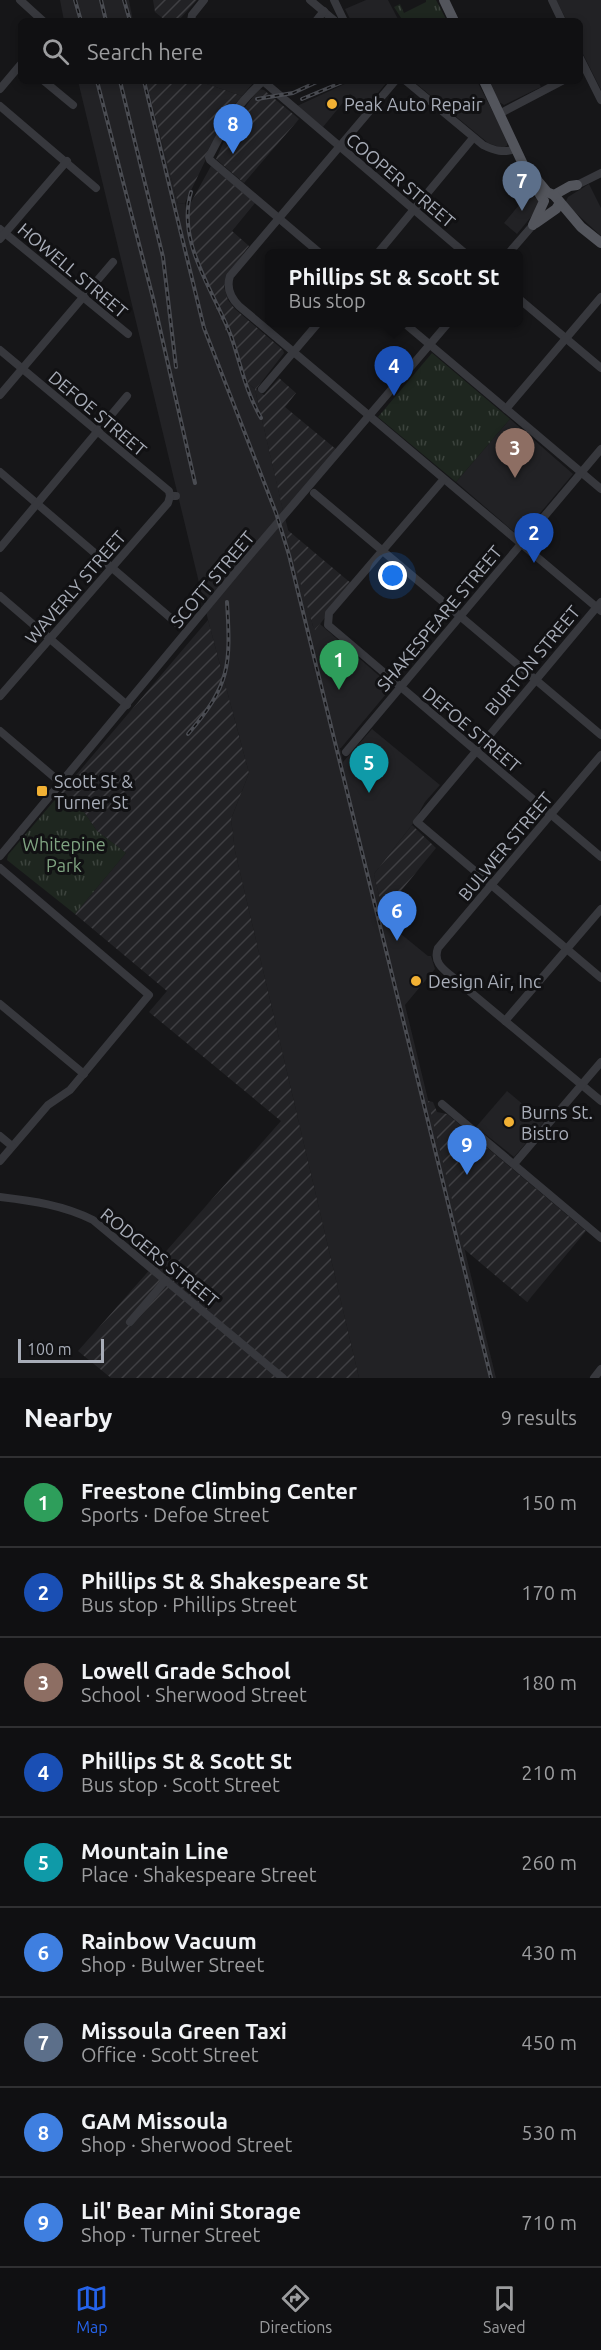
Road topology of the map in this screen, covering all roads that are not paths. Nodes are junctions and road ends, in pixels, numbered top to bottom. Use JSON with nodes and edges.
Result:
{"nodes":[{"id":1,"x":20,"y":0,"type":"edge"},
{"id":2,"x":204,"y":0,"type":"edge"},
{"id":3,"x":310,"y":0,"type":"edge"},
{"id":4,"x":334,"y":0,"type":"edge"},
{"id":5,"x":444,"y":0,"type":"edge"},
{"id":6,"x":552,"y":0,"type":"edge"},
{"id":7,"x":324,"y":11,"type":"junction"},
{"id":8,"x":40,"y":18,"type":"edge"},
{"id":9,"x":191,"y":18,"type":"edge"},
{"id":10,"x":318,"y":18,"type":"edge"},
{"id":11,"x":332,"y":18,"type":"edge"},
{"id":12,"x":343,"y":18,"type":"edge"},
{"id":13,"x":453,"y":18,"type":"edge"},
{"id":14,"x":561,"y":18,"type":"edge"},
{"id":15,"x":18,"y":68,"type":"edge"},
{"id":16,"x":583,"y":69,"type":"edge"},
{"id":17,"x":48,"y":84,"type":"edge"},
{"id":18,"x":260,"y":84,"type":"edge"},
{"id":19,"x":266,"y":84,"type":"edge"},
{"id":20,"x":392,"y":84,"type":"edge"},
{"id":21,"x":410,"y":84,"type":"edge"},
{"id":22,"x":485,"y":84,"type":"edge"},
{"id":23,"x":556,"y":84,"type":"edge"},
{"id":24,"x":0,"y":89,"type":"edge"},
{"id":25,"x":601,"y":100,"type":"edge"},
{"id":26,"x":73,"y":105,"type":"dead end"},
{"id":27,"x":0,"y":106,"type":"edge"},
{"id":28,"x":500,"y":114,"type":"junction"},
{"id":29,"x":473,"y":138,"type":"junction"},
{"id":30,"x":339,"y":148,"type":"junction"},
{"id":31,"x":516,"y":149,"type":"junction"},
{"id":32,"x":67,"y":161,"type":"junction"},
{"id":33,"x":601,"y":173,"type":"edge"},
{"id":34,"x":577,"y":185,"type":"joint"},
{"id":35,"x":96,"y":188,"type":"dead end"},
{"id":36,"x":552,"y":202,"type":"junction"},
{"id":37,"x":412,"y":210,"type":"junction"},
{"id":38,"x":278,"y":217,"type":"junction"},
{"id":39,"x":533,"y":225,"type":"joint"},
{"id":40,"x":2,"y":233,"type":"edge"},
{"id":41,"x":601,"y":243,"type":"edge"},
{"id":42,"x":315,"y":249,"type":"edge"},
{"id":43,"x":381,"y":249,"type":"edge"},
{"id":44,"x":459,"y":249,"type":"edge"},
{"id":45,"x":512,"y":249,"type":"edge"},
{"id":46,"x":113,"y":262,"type":"dead end"},
{"id":47,"x":83,"y":297,"type":"junction"},
{"id":48,"x":601,"y":297,"type":"edge"},
{"id":49,"x":523,"y":301,"type":"edge"},
{"id":50,"x":315,"y":327,"type":"edge"},
{"id":51,"x":409,"y":327,"type":"edge"},
{"id":52,"x":445,"y":327,"type":"edge"},
{"id":53,"x":128,"y":334,"type":"dead end"},
{"id":54,"x":566,"y":338,"type":"junction"},
{"id":55,"x":430,"y":345,"type":"junction"},
{"id":56,"x":0,"y":350,"type":"edge"},
{"id":57,"x":294,"y":352,"type":"junction"},
{"id":58,"x":601,"y":368,"type":"edge"},
{"id":59,"x":22,"y":369,"type":"junction"},
{"id":60,"x":262,"y":389,"type":"dead end"},
{"id":61,"x":0,"y":395,"type":"edge"},
{"id":62,"x":127,"y":396,"type":"dead end"},
{"id":63,"x":506,"y":409,"type":"junction"},
{"id":64,"x":370,"y":417,"type":"junction"},
{"id":65,"x":97,"y":433,"type":"junction"},
{"id":66,"x":601,"y":449,"type":"edge"},
{"id":67,"x":0,"y":472,"type":"edge"},
{"id":68,"x":582,"y":473,"type":"junction"},
{"id":69,"x":443,"y":480,"type":"junction"},
{"id":70,"x":312,"y":489,"type":"junction"},
{"id":71,"x":601,"y":489,"type":"edge"},
{"id":72,"x":173,"y":496,"type":"joint"},
{"id":73,"x":37,"y":502,"type":"junction"},
{"id":74,"x":521,"y":545,"type":"junction"},
{"id":75,"x":0,"y":548,"type":"edge"},
{"id":76,"x":384,"y":550,"type":"junction"},
{"id":77,"x":113,"y":568,"type":"junction"},
{"id":78,"x":0,"y":596,"type":"edge"},
{"id":79,"x":599,"y":607,"type":"edge"},
{"id":80,"x":461,"y":615,"type":"junction"},
{"id":81,"x":180,"y":626,"type":"dead end"},
{"id":82,"x":50,"y":640,"type":"junction"},
{"id":83,"x":535,"y":679,"type":"junction"},
{"id":84,"x":400,"y":688,"type":"junction"},
{"id":85,"x":0,"y":696,"type":"edge"},
{"id":86,"x":127,"y":705,"type":"junction"},
{"id":87,"x":0,"y":731,"type":"edge"},
{"id":88,"x":601,"y":735,"type":"edge"},
{"id":89,"x":476,"y":750,"type":"junction"},
{"id":90,"x":346,"y":752,"type":"dead end"},
{"id":91,"x":601,"y":755,"type":"edge"},
{"id":92,"x":61,"y":783,"type":"junction"},
{"id":93,"x":551,"y":814,"type":"junction"},
{"id":94,"x":0,"y":856,"type":"edge"},
{"id":95,"x":601,"y":857,"type":"edge"},
{"id":96,"x":0,"y":868,"type":"edge"},
{"id":97,"x":491,"y":885,"type":"junction"},
{"id":98,"x":601,"y":909,"type":"edge"},
{"id":99,"x":567,"y":949,"type":"junction"},
{"id":100,"x":601,"y":978,"type":"edge"},
{"id":101,"x":0,"y":1004,"type":"edge"},
{"id":102,"x":505,"y":1021,"type":"junction"},
{"id":103,"x":601,"y":1062,"type":"edge"},
{"id":104,"x":84,"y":1074,"type":"junction"},
{"id":105,"x":581,"y":1085,"type":"junction"},
{"id":106,"x":601,"y":1101,"type":"edge"},
{"id":107,"x":442,"y":1104,"type":"dead end"},
{"id":108,"x":0,"y":1136,"type":"edge"},
{"id":109,"x":12,"y":1146,"type":"junction"},
{"id":110,"x":0,"y":1161,"type":"edge"},
{"id":111,"x":514,"y":1164,"type":"junction"},
{"id":112,"x":0,"y":1197,"type":"edge"},
{"id":113,"x":601,"y":1238,"type":"edge"},
{"id":114,"x":166,"y":1280,"type":"junction"},
{"id":115,"x":130,"y":1322,"type":"dead end"},
{"id":116,"x":601,"y":1370,"type":"edge"},
{"id":117,"x":283,"y":1378,"type":"edge"},
{"id":118,"x":594,"y":1378,"type":"edge"}],
"edges":[{"from":1,"to":8,"type":"street"},
{"from":2,"to":9,"type":"street"},
{"from":3,"to":7,"type":"street"},
{"from":4,"to":12,"type":"street"},
{"from":5,"to":13,"type":"main road"},
{"from":6,"to":14,"type":"street"},
{"from":7,"to":10,"type":"street"},
{"from":7,"to":11,"type":"street"},
{"from":15,"to":24,"type":"street"},
{"from":16,"to":25,"type":"street"},
{"from":17,"to":26,"type":"street"},
{"from":18,"to":38,"type":"street"},
{"from":19,"to":30,"type":"street","name":"COOPER STREET"},
{"from":20,"to":30,"type":"street"},
{"from":21,"to":29,"type":"street"},
{"from":22,"to":28,"type":"main road"},
{"from":23,"to":28,"type":"street"},
{"from":27,"to":32,"type":"street"},
{"from":28,"to":31,"type":"main road"},
{"from":29,"to":31,"type":"street"},
{"from":29,"to":37,"type":"street"},
{"from":30,"to":37,"type":"street","name":"COOPER STREET"},
{"from":30,"to":38,"type":"street"},
{"from":31,"to":36,"type":"main road"},
{"from":32,"to":35,"type":"street"},
{"from":32,"to":40,"type":"street"},
{"from":33,"to":34,"type":"street"},
{"from":34,"to":36,"type":"main road"},
{"from":36,"to":39,"type":"main road"},
{"from":36,"to":41,"type":"main road"},
{"from":37,"to":43,"type":"street"},
{"from":37,"to":44,"type":"street","name":"COOPER STREET"},
{"from":38,"to":42,"type":"street"},
{"from":38,"to":57,"type":"street"},
{"from":39,"to":45,"type":"street"},
{"from":40,"to":47,"type":"street","name":"HOWELL STREET"},
{"from":46,"to":47,"type":"street"},
{"from":47,"to":53,"type":"street","name":"HOWELL STREET"},
{"from":47,"to":59,"type":"street"},
{"from":48,"to":54,"type":"street"},
{"from":49,"to":54,"type":"street"},
{"from":50,"to":57,"type":"street"},
{"from":51,"to":55,"type":"street"},
{"from":52,"to":55,"type":"street","name":"SCOTT STREET"},
{"from":54,"to":58,"type":"street"},
{"from":54,"to":63,"type":"street"},
{"from":55,"to":63,"type":"street"},
{"from":55,"to":64,"type":"street","name":"SCOTT STREET"},
{"from":56,"to":59,"type":"street","name":"DEFOE STREET"},
{"from":57,"to":60,"type":"street"},
{"from":57,"to":64,"type":"street"},
{"from":59,"to":61,"type":"street"},
{"from":59,"to":65,"type":"street","name":"DEFOE STREET"},
{"from":62,"to":65,"type":"street"},
{"from":63,"to":68,"type":"street"},
{"from":64,"to":69,"type":"street"},
{"from":64,"to":70,"type":"street","name":"SCOTT STREET"},
{"from":65,"to":72,"type":"street","name":"DEFOE STREET"},
{"from":65,"to":73,"type":"street"},
{"from":66,"to":68,"type":"street","name":"SHAKESPEARE STREET"},
{"from":67,"to":73,"type":"street"},
{"from":68,"to":71,"type":"street"},
{"from":68,"to":74,"type":"street","name":"SHAKESPEARE STREET"},
{"from":69,"to":74,"type":"street"},
{"from":69,"to":76,"type":"street"},
{"from":70,"to":76,"type":"street"},
{"from":70,"to":86,"type":"street","name":"SCOTT STREET"},
{"from":72,"to":77,"type":"street","name":"WAVERLY STREET"},
{"from":73,"to":75,"type":"street"},
{"from":73,"to":77,"type":"street"},
{"from":74,"to":79,"type":"street"},
{"from":74,"to":80,"type":"street","name":"SHAKESPEARE STREET"},
{"from":76,"to":80,"type":"street"},
{"from":76,"to":84,"type":"street","name":"DEFOE STREET"},
{"from":77,"to":81,"type":"street"},
{"from":77,"to":82,"type":"street","name":"WAVERLY STREET"},
{"from":78,"to":82,"type":"street"},
{"from":79,"to":83,"type":"street","name":"BURTON STREET"},
{"from":80,"to":83,"type":"street"},
{"from":80,"to":84,"type":"street","name":"SHAKESPEARE STREET"},
{"from":82,"to":85,"type":"street","name":"WAVERLY STREET"},
{"from":82,"to":86,"type":"street"},
{"from":83,"to":88,"type":"street"},
{"from":83,"to":89,"type":"street","name":"BURTON STREET"},
{"from":84,"to":89,"type":"street","name":"DEFOE STREET"},
{"from":84,"to":90,"type":"street","name":"SHAKESPEARE STREET"},
{"from":86,"to":92,"type":"street","name":"SCOTT STREET"},
{"from":87,"to":92,"type":"street"},
{"from":89,"to":93,"type":"street","name":"DEFOE STREET"},
{"from":89,"to":97,"type":"street","name":"BURTON STREET"},
{"from":91,"to":93,"type":"street","name":"BULWER STREET"},
{"from":92,"to":94,"type":"street","name":"SCOTT STREET"},
{"from":93,"to":95,"type":"street","name":"DEFOE STREET"},
{"from":93,"to":97,"type":"street","name":"BULWER STREET"},
{"from":96,"to":104,"type":"street"},
{"from":97,"to":99,"type":"street"},
{"from":97,"to":102,"type":"street","name":"BULWER STREET"},
{"from":98,"to":99,"type":"street"},
{"from":99,"to":100,"type":"street"},
{"from":99,"to":102,"type":"street"},
{"from":101,"to":104,"type":"street"},
{"from":102,"to":105,"type":"street"},
{"from":103,"to":105,"type":"street"},
{"from":104,"to":109,"type":"street"},
{"from":105,"to":106,"type":"street"},
{"from":105,"to":111,"type":"street"},
{"from":107,"to":111,"type":"street"},
{"from":108,"to":109,"type":"street"},
{"from":109,"to":110,"type":"street"},
{"from":111,"to":113,"type":"street"},
{"from":112,"to":114,"type":"street","name":"RODGERS STREET"},
{"from":114,"to":115,"type":"street"},
{"from":114,"to":117,"type":"street","name":"RODGERS STREET"},
{"from":116,"to":118,"type":"street"}]}
